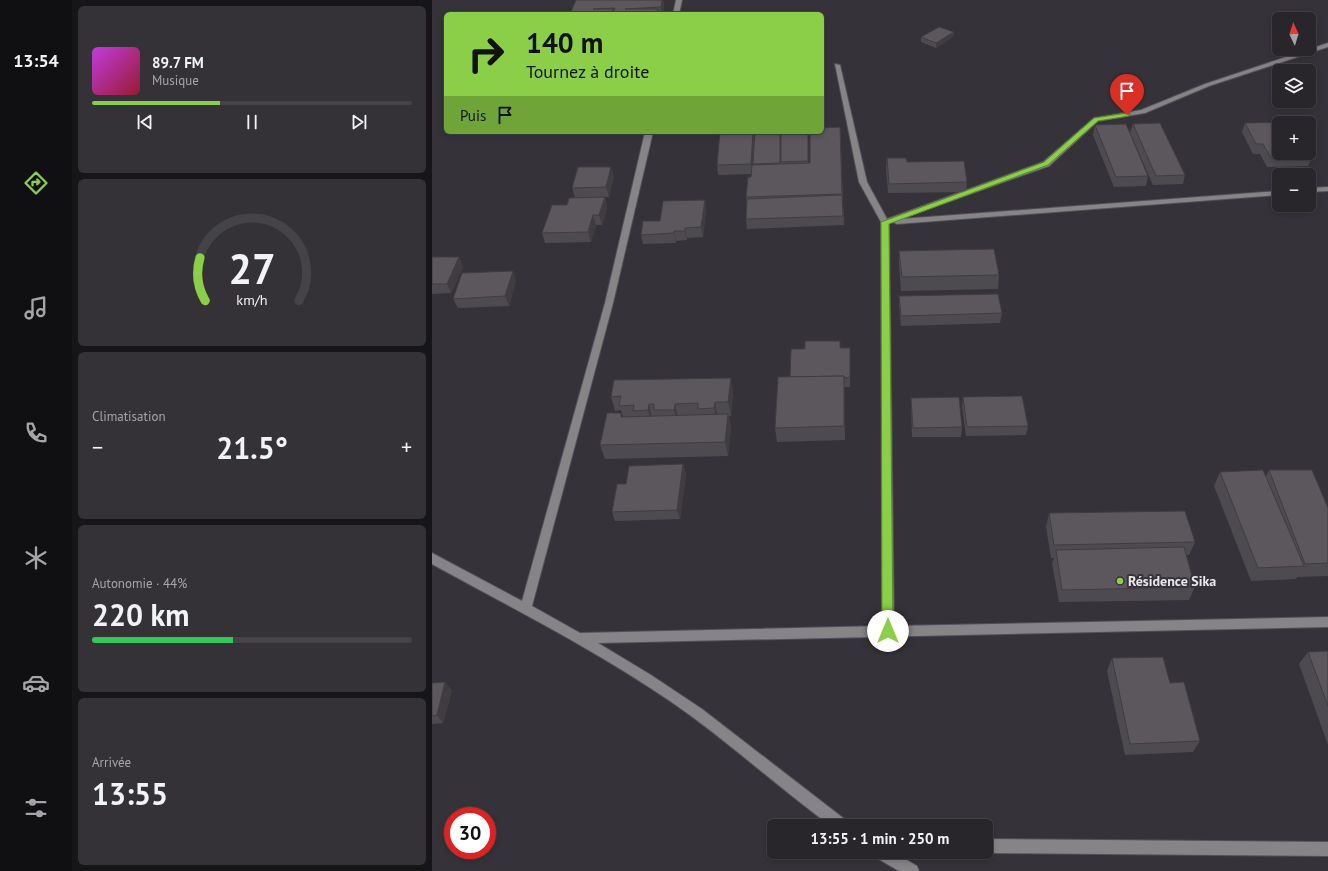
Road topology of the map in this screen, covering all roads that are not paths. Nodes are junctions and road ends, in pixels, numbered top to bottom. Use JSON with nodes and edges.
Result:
{"nodes":[{"id":1,"x":679,"y":0,"type":"edge"},
{"id":2,"x":676,"y":12,"type":"edge"},
{"id":3,"x":1328,"y":45,"type":"edge"},
{"id":4,"x":837,"y":65,"type":"dead end"},
{"id":5,"x":649,"y":134,"type":"edge"},
{"id":6,"x":1328,"y":189,"type":"edge"},
{"id":7,"x":1316,"y":190,"type":"edge"},
{"id":8,"x":1272,"y":194,"type":"edge"},
{"id":9,"x":885,"y":222,"type":"junction"},
{"id":10,"x":432,"y":558,"type":"edge"},
{"id":11,"x":525,"y":610,"type":"junction"},
{"id":12,"x":1328,"y":622,"type":"edge"},
{"id":13,"x":888,"y":631,"type":"junction"},
{"id":14,"x":580,"y":638,"type":"junction"},
{"id":15,"x":832,"y":819,"type":"edge"},
{"id":16,"x":993,"y":846,"type":"edge"},
{"id":17,"x":1328,"y":849,"type":"edge"},
{"id":18,"x":892,"y":859,"type":"edge"},
{"id":19,"x":912,"y":871,"type":"edge"}],
"edges":[{"from":1,"to":2,"type":"street"},
{"from":3,"to":9,"type":"street"},
{"from":4,"to":9,"type":"street"},
{"from":5,"to":11,"type":"street"},
{"from":6,"to":7,"type":"street"},
{"from":8,"to":9,"type":"street"},
{"from":9,"to":13,"type":"street"},
{"from":10,"to":11,"type":"street"},
{"from":11,"to":14,"type":"street"},
{"from":12,"to":13,"type":"street"},
{"from":13,"to":14,"type":"street"},
{"from":14,"to":15,"type":"street"},
{"from":16,"to":17,"type":"street"},
{"from":18,"to":19,"type":"street"}]}
